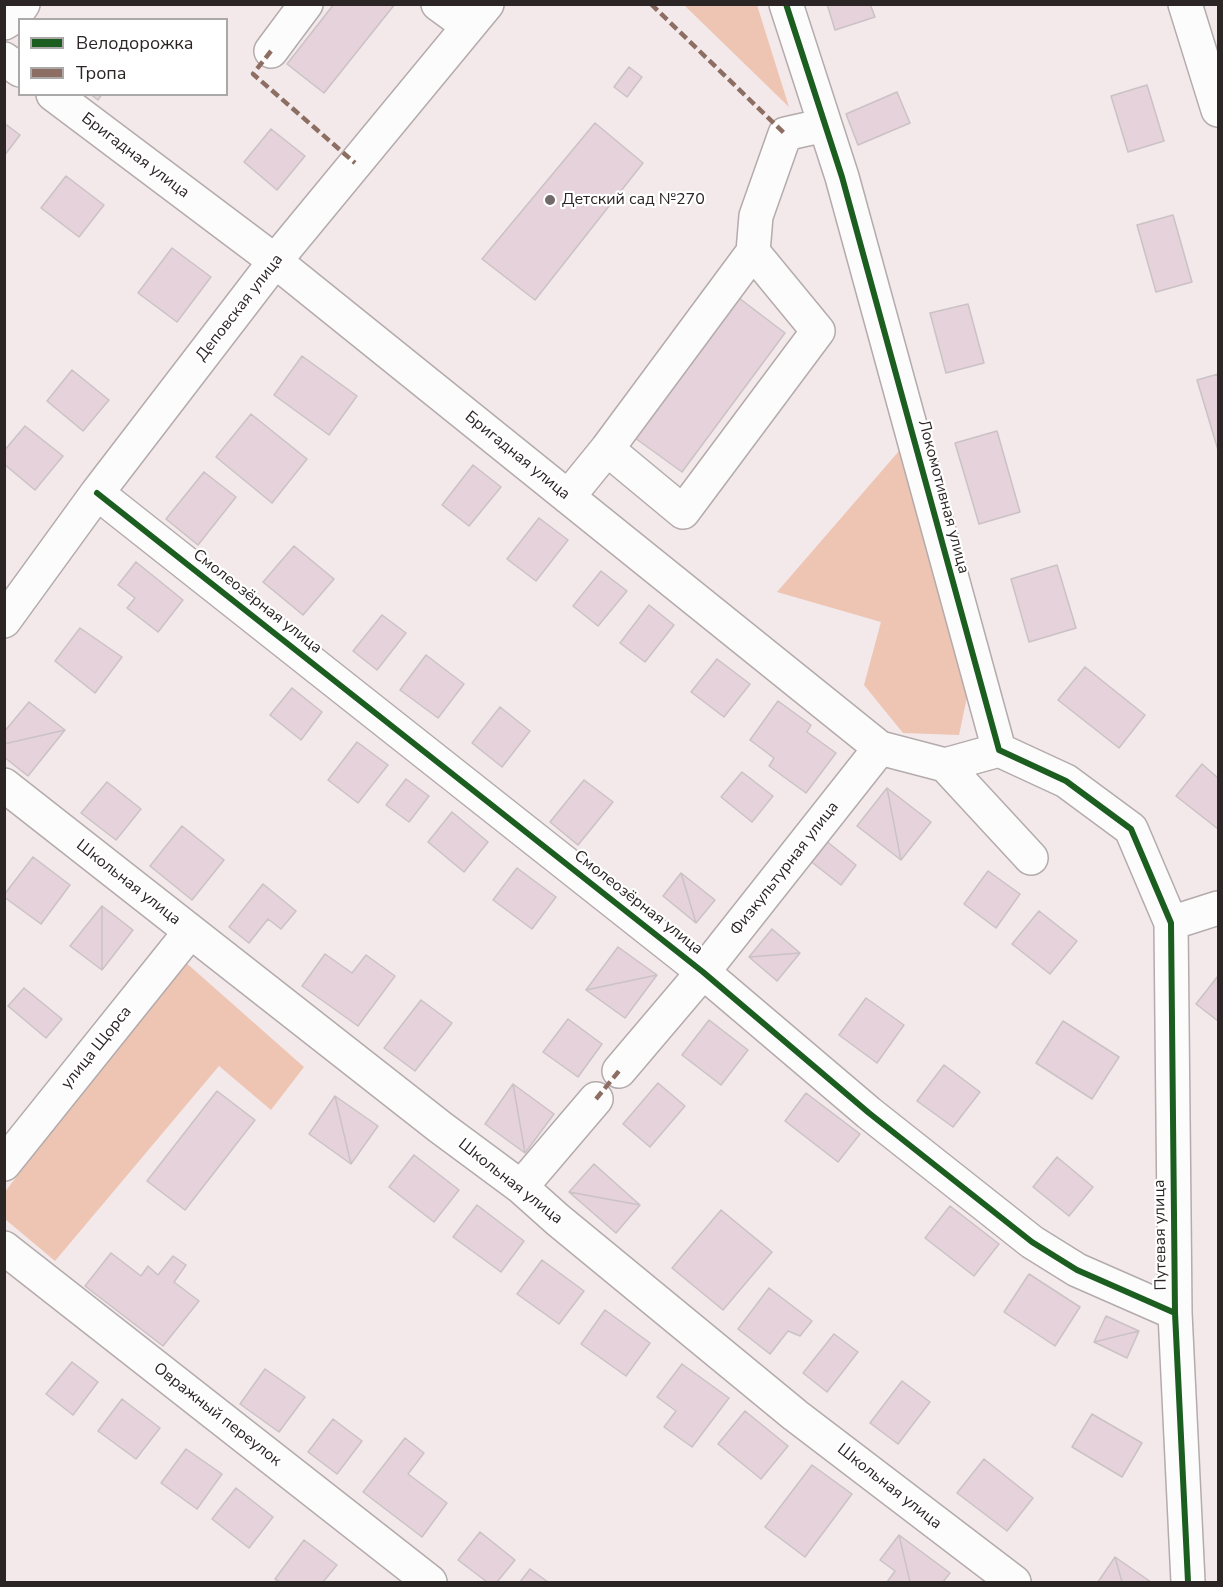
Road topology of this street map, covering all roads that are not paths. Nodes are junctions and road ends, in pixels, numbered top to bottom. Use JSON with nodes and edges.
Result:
{"nodes":[{"id":1,"x":23,"y":4,"type":"edge"},
{"id":2,"x":306,"y":4,"type":"edge"},
{"id":3,"x":438,"y":4,"type":"edge"},
{"id":4,"x":786,"y":4,"type":"edge"},
{"id":5,"x":1185,"y":4,"type":"edge"},
{"id":6,"x":477,"y":15,"type":"edge"},
{"id":7,"x":4,"y":23,"type":"edge"},
{"id":8,"x":271,"y":51,"type":"dead end"},
{"id":9,"x":4,"y":58,"type":"edge"},
{"id":10,"x":18,"y":68,"type":"edge"},
{"id":11,"x":56,"y":96,"type":"edge"},
{"id":12,"x":1218,"y":110,"type":"edge"},
{"id":13,"x":825,"y":125,"type":"junction"},
{"id":14,"x":753,"y":252,"type":"junction"},
{"id":15,"x":275,"y":261,"type":"junction"},
{"id":16,"x":607,"y":449,"type":"junction"},
{"id":17,"x":96,"y":494,"type":"junction"},
{"id":18,"x":568,"y":497,"type":"junction"},
{"id":19,"x":4,"y":621,"type":"edge"},
{"id":20,"x":880,"y":748,"type":"junction"},
{"id":21,"x":999,"y":750,"type":"junction"},
{"id":22,"x":945,"y":765,"type":"junction"},
{"id":23,"x":4,"y":785,"type":"edge"},
{"id":24,"x":1031,"y":858,"type":"dead end"},
{"id":25,"x":1218,"y":908,"type":"edge"},
{"id":26,"x":1171,"y":923,"type":"junction"},
{"id":27,"x":190,"y":932,"type":"junction"},
{"id":28,"x":703,"y":972,"type":"junction"},
{"id":29,"x":619,"y":1071,"type":"dead end"},
{"id":30,"x":596,"y":1099,"type":"dead end"},
{"id":31,"x":4,"y":1164,"type":"edge"},
{"id":32,"x":521,"y":1187,"type":"junction"},
{"id":33,"x":4,"y":1248,"type":"edge"},
{"id":34,"x":1175,"y":1313,"type":"junction"},
{"id":35,"x":997,"y":1578,"type":"edge"},
{"id":36,"x":430,"y":1582,"type":"edge"},
{"id":37,"x":1188,"y":1582,"type":"edge"}],
"edges":[{"from":1,"to":7,"type":"street"},
{"from":2,"to":8,"type":"street"},
{"from":3,"to":6,"type":"street"},
{"from":4,"to":13,"type":"street","name":"Локомотивная улица"},
{"from":5,"to":12,"type":"street"},
{"from":6,"to":15,"type":"street","name":"Деповская улица"},
{"from":9,"to":10,"type":"street"},
{"from":11,"to":15,"type":"street","name":"Бригадная улица"},
{"from":13,"to":14,"type":"street"},
{"from":13,"to":21,"type":"street","name":"Локомотивная улица"},
{"from":14,"to":16,"type":"street"},
{"from":14,"to":16,"type":"street"},
{"from":15,"to":17,"type":"street","name":"Деповская улица"},
{"from":15,"to":18,"type":"street","name":"Бригадная улица"},
{"from":16,"to":18,"type":"street"},
{"from":17,"to":19,"type":"street","name":"Деповская улица"},
{"from":17,"to":28,"type":"street","name":"Смолеозёрная улица"},
{"from":18,"to":20,"type":"street","name":"Бригадная улица"},
{"from":20,"to":22,"type":"street","name":"Бригадная улица"},
{"from":20,"to":28,"type":"street","name":"Физкультурная улица"},
{"from":21,"to":22,"type":"street"},
{"from":21,"to":26,"type":"street"},
{"from":22,"to":24,"type":"street"},
{"from":23,"to":27,"type":"street","name":"Школьная улица"},
{"from":25,"to":26,"type":"street"},
{"from":26,"to":34,"type":"street","name":"Путевая улица"},
{"from":27,"to":31,"type":"street","name":"улица Щорса"},
{"from":27,"to":32,"type":"street","name":"Школьная улица"},
{"from":28,"to":29,"type":"street","name":"Физкультурная улица"},
{"from":28,"to":34,"type":"street","name":"Смолеозёрная улица"},
{"from":30,"to":32,"type":"street"},
{"from":32,"to":35,"type":"street","name":"Школьная улица"},
{"from":33,"to":36,"type":"street","name":"Овражный переулок"},
{"from":34,"to":37,"type":"street","name":"Путевая улица"}]}
